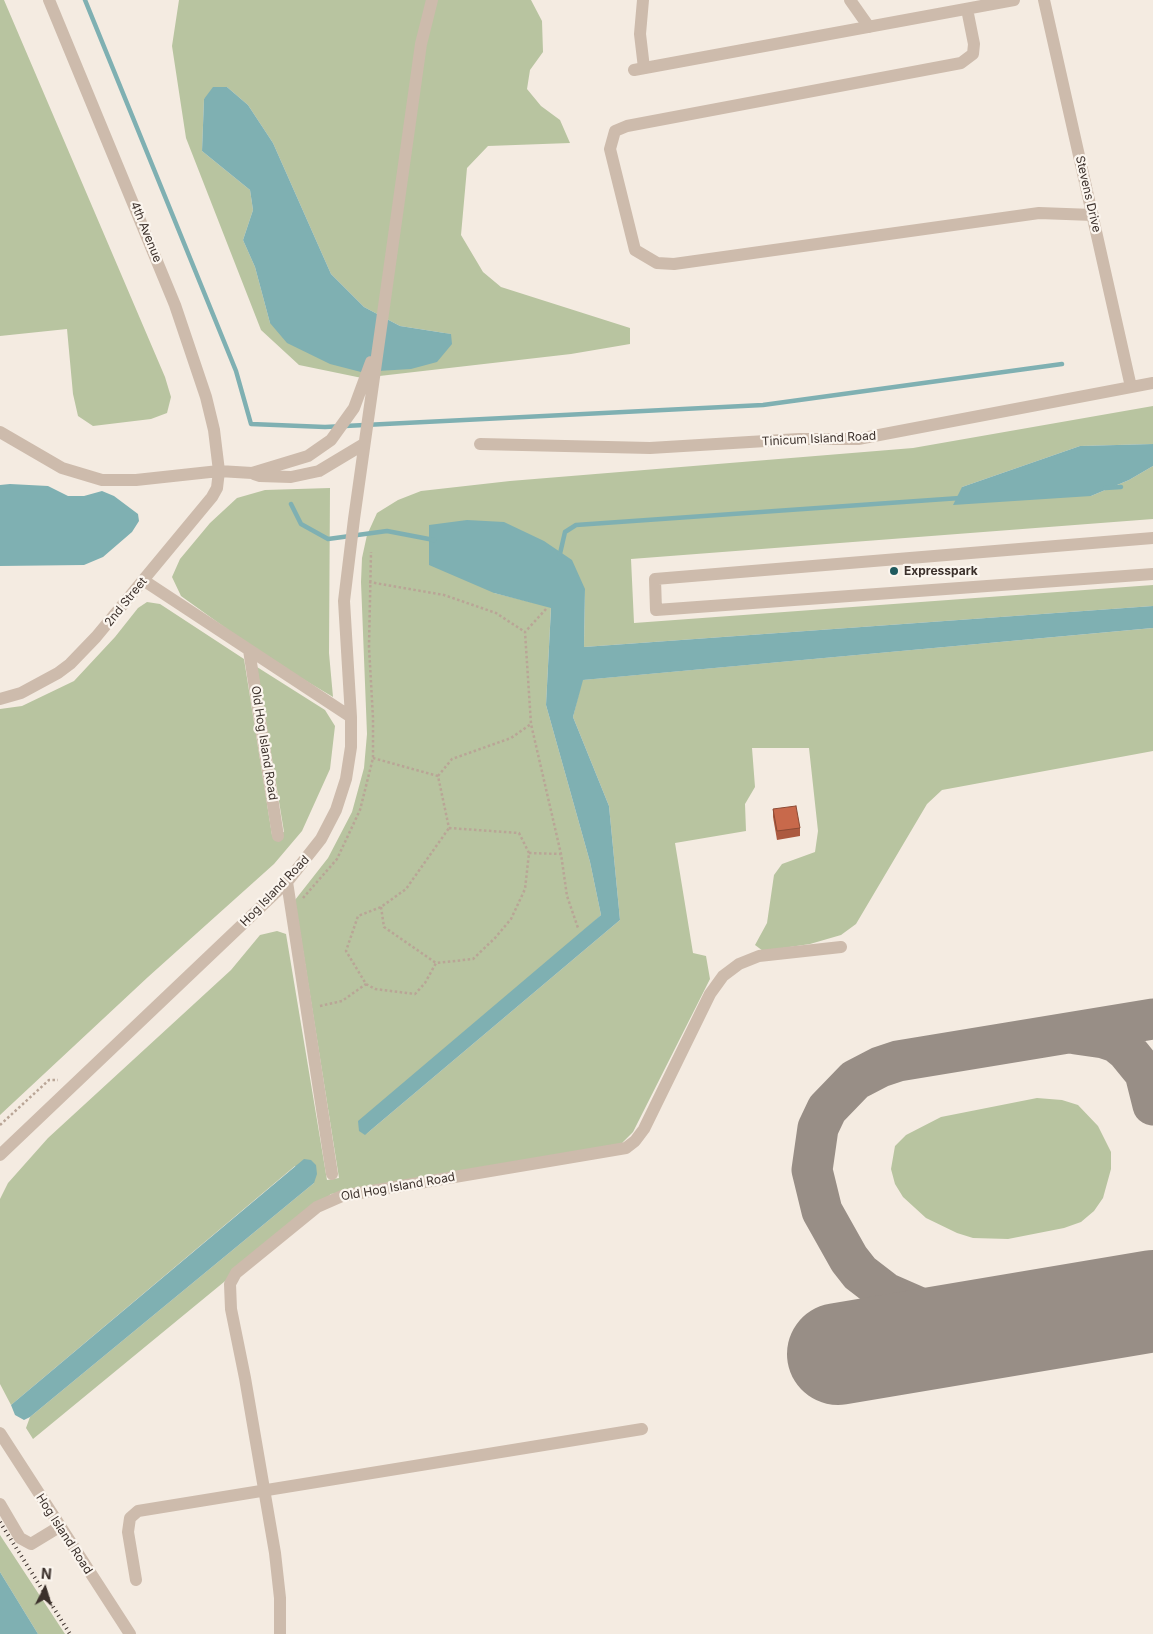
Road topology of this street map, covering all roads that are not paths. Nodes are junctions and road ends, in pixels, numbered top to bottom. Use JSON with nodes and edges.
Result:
{"nodes":[{"id":1,"x":49,"y":0,"type":"edge"},
{"id":2,"x":432,"y":0,"type":"edge"},
{"id":3,"x":643,"y":0,"type":"edge"},
{"id":4,"x":850,"y":0,"type":"edge"},
{"id":5,"x":1014,"y":0,"type":"edge"},
{"id":6,"x":1044,"y":0,"type":"edge"},
{"id":7,"x":967,"y":9,"type":"junction"},
{"id":8,"x":869,"y":27,"type":"junction"},
{"id":9,"x":1093,"y":215,"type":"junction"},
{"id":10,"x":383,"y":324,"type":"junction"},
{"id":11,"x":1153,"y":383,"type":"edge"},
{"id":12,"x":1131,"y":387,"type":"junction"},
{"id":13,"x":0,"y":432,"type":"edge"},
{"id":14,"x":364,"y":439,"type":"junction"},
{"id":15,"x":480,"y":444,"type":"dead end"},
{"id":16,"x":219,"y":472,"type":"junction"},
{"id":17,"x":252,"y":473,"type":"junction"},
{"id":18,"x":1153,"y":538,"type":"edge"},
{"id":19,"x":1153,"y":574,"type":"edge"},
{"id":20,"x":143,"y":580,"type":"junction"},
{"id":21,"x":249,"y":650,"type":"junction"},
{"id":22,"x":0,"y":699,"type":"edge"},
{"id":23,"x":352,"y":717,"type":"junction"},
{"id":24,"x":278,"y":836,"type":"dead end"},
{"id":25,"x":287,"y":882,"type":"junction"},
{"id":26,"x":841,"y":947,"type":"dead end"},
{"id":27,"x":0,"y":1155,"type":"edge"},
{"id":28,"x":332,"y":1174,"type":"dead end"},
{"id":29,"x":642,"y":1429,"type":"dead end"},
{"id":30,"x":0,"y":1433,"type":"edge"},
{"id":31,"x":265,"y":1491,"type":"junction"},
{"id":32,"x":0,"y":1504,"type":"edge"},
{"id":33,"x":59,"y":1527,"type":"junction"},
{"id":34,"x":136,"y":1580,"type":"dead end"},
{"id":35,"x":130,"y":1634,"type":"edge"},
{"id":36,"x":280,"y":1634,"type":"edge"}],
"edges":[{"from":1,"to":16,"type":"street","name":"4th Avenue"},
{"from":2,"to":10,"type":"street"},
{"from":3,"to":8,"type":"street"},
{"from":4,"to":8,"type":"street"},
{"from":5,"to":7,"type":"street"},
{"from":6,"to":9,"type":"street","name":"Stevens Drive"},
{"from":7,"to":8,"type":"street"},
{"from":7,"to":9,"type":"street"},
{"from":9,"to":12,"type":"street","name":"Stevens Drive"},
{"from":10,"to":14,"type":"street","name":"Hog Island Road"},
{"from":10,"to":17,"type":"street"},
{"from":11,"to":12,"type":"street","name":"Tinicum Island Road"},
{"from":12,"to":15,"type":"street","name":"Tinicum Island Road"},
{"from":13,"to":16,"type":"street"},
{"from":14,"to":17,"type":"street"},
{"from":14,"to":23,"type":"street","name":"Hog Island Road"},
{"from":16,"to":17,"type":"street"},
{"from":16,"to":20,"type":"street","name":"2nd Street"},
{"from":18,"to":19,"type":"street"},
{"from":20,"to":21,"type":"street"},
{"from":20,"to":22,"type":"street","name":"2nd Street"},
{"from":21,"to":23,"type":"street"},
{"from":21,"to":24,"type":"street","name":"Old Hog Island Road"},
{"from":23,"to":25,"type":"street","name":"Hog Island Road"},
{"from":25,"to":27,"type":"street","name":"Hog Island Road"},
{"from":25,"to":28,"type":"street"},
{"from":26,"to":31,"type":"street","name":"Old Hog Island Road"},
{"from":29,"to":31,"type":"street"},
{"from":30,"to":33,"type":"street","name":"Hog Island Road"},
{"from":31,"to":34,"type":"street"},
{"from":31,"to":36,"type":"street","name":"Old Hog Island Road"},
{"from":32,"to":33,"type":"street"},
{"from":33,"to":35,"type":"street","name":"Hog Island Road"}]}
